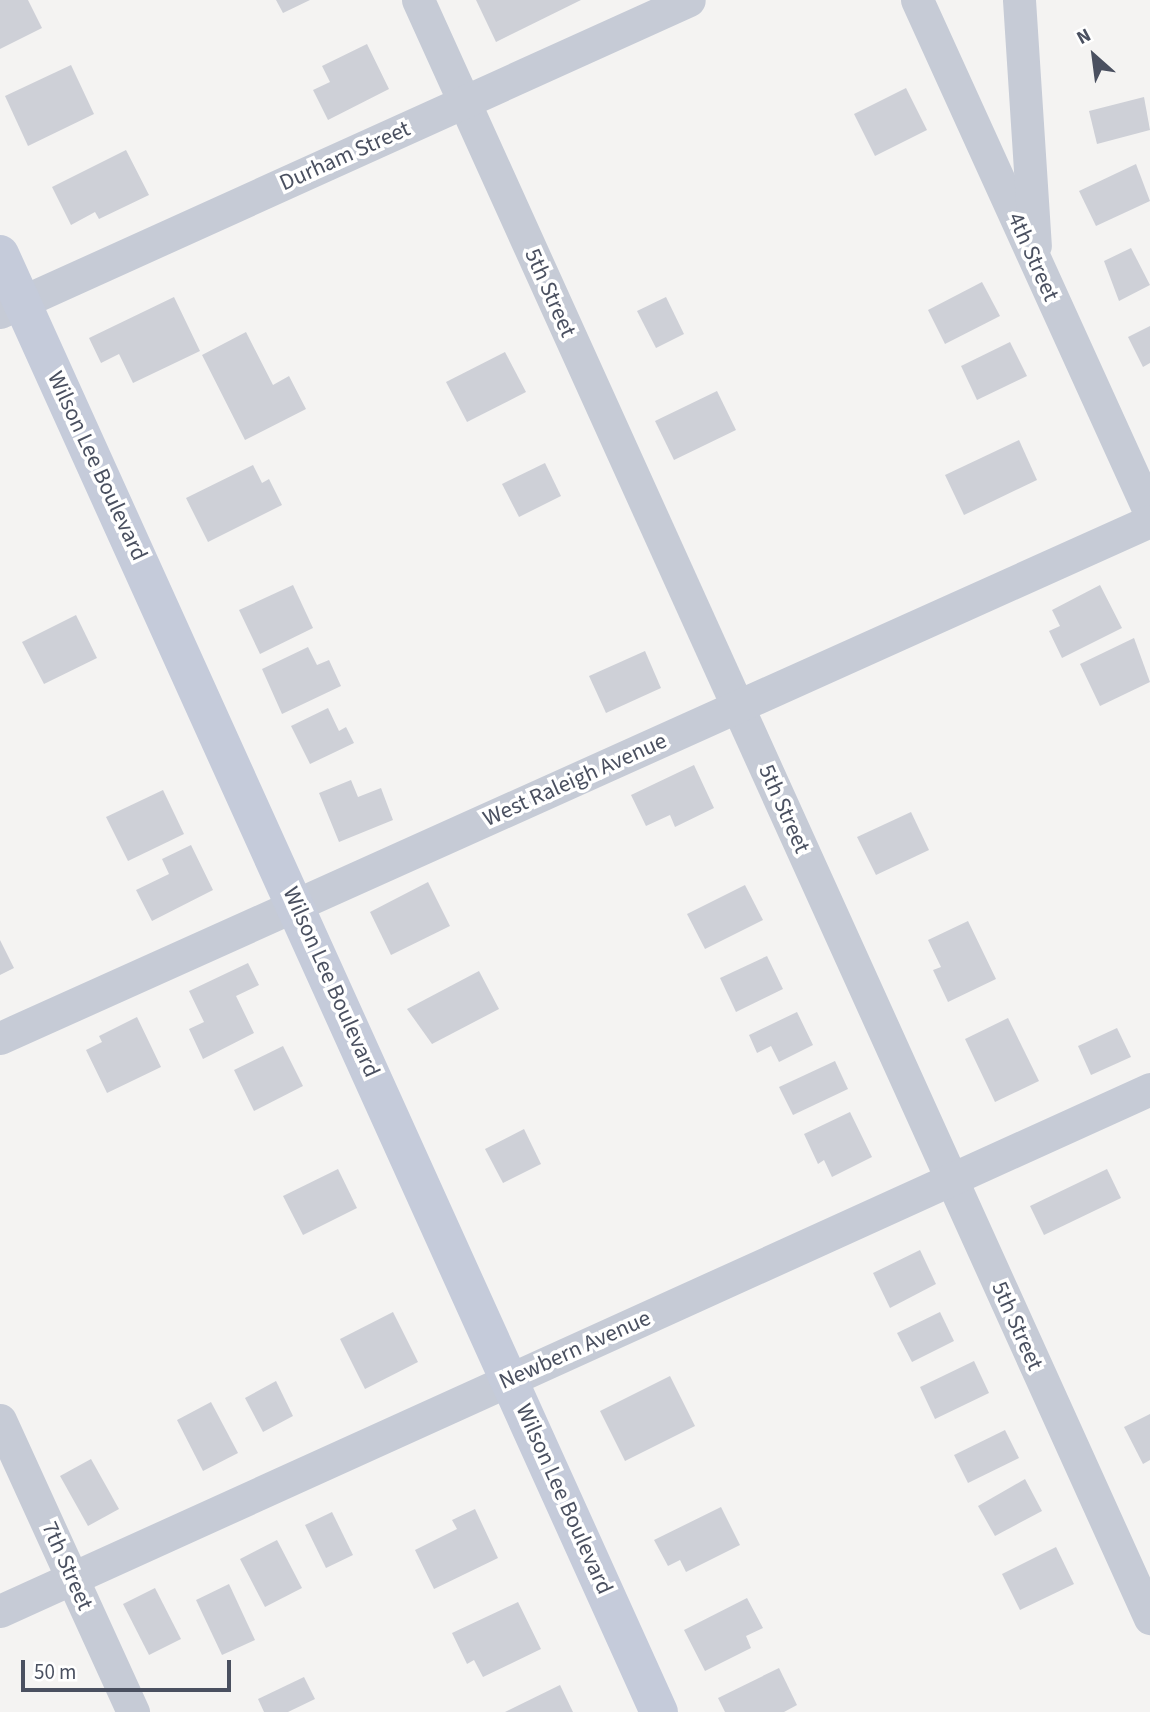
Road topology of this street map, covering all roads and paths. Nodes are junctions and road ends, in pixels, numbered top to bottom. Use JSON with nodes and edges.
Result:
{"nodes":[{"id":1,"x":418,"y":0,"type":"edge"},
{"id":2,"x":689,"y":0,"type":"edge"},
{"id":3,"x":917,"y":0,"type":"edge"},
{"id":4,"x":1019,"y":0,"type":"edge"},
{"id":5,"x":464,"y":102,"type":"junction"},
{"id":6,"x":0,"y":254,"type":"edge"},
{"id":7,"x":1036,"y":264,"type":"junction"},
{"id":8,"x":11,"y":307,"type":"edge"},
{"id":9,"x":1150,"y":513,"type":"edge"},
{"id":10,"x":1150,"y":521,"type":"edge"},
{"id":11,"x":737,"y":707,"type":"junction"},
{"id":12,"x":297,"y":905,"type":"junction"},
{"id":13,"x":0,"y":1038,"type":"edge"},
{"id":14,"x":1150,"y":1090,"type":"edge"},
{"id":15,"x":951,"y":1180,"type":"junction"},
{"id":16,"x":510,"y":1380,"type":"junction"},
{"id":17,"x":0,"y":1420,"type":"edge"},
{"id":18,"x":72,"y":1578,"type":"junction"},
{"id":19,"x":0,"y":1611,"type":"edge"},
{"id":20,"x":1150,"y":1618,"type":"edge"},
{"id":21,"x":133,"y":1712,"type":"edge"},
{"id":22,"x":660,"y":1712,"type":"edge"}],
"edges":[{"from":1,"to":5,"type":"street","name":"5th Street"},
{"from":2,"to":5,"type":"street","name":"Durham Street"},
{"from":3,"to":7,"type":"street","name":"4th Street"},
{"from":4,"to":7,"type":"street"},
{"from":5,"to":8,"type":"street","name":"Durham Street"},
{"from":5,"to":11,"type":"street","name":"5th Street"},
{"from":6,"to":8,"type":"street","name":"Wilson Lee Boulevard"},
{"from":7,"to":9,"type":"street","name":"4th Street"},
{"from":8,"to":12,"type":"street","name":"Wilson Lee Boulevard"},
{"from":10,"to":11,"type":"street","name":"West Raleigh Avenue"},
{"from":11,"to":12,"type":"street","name":"West Raleigh Avenue"},
{"from":11,"to":15,"type":"street","name":"5th Street"},
{"from":12,"to":13,"type":"street","name":"West Raleigh Avenue"},
{"from":12,"to":16,"type":"street","name":"Wilson Lee Boulevard"},
{"from":14,"to":15,"type":"street","name":"Newbern Avenue"},
{"from":15,"to":16,"type":"street","name":"Newbern Avenue"},
{"from":15,"to":20,"type":"street","name":"5th Street"},
{"from":16,"to":18,"type":"street","name":"Newbern Avenue"},
{"from":16,"to":22,"type":"street","name":"Wilson Lee Boulevard"},
{"from":17,"to":18,"type":"street","name":"7th Street"},
{"from":18,"to":19,"type":"street","name":"Newbern Avenue"},
{"from":18,"to":21,"type":"street","name":"7th Street"}]}
